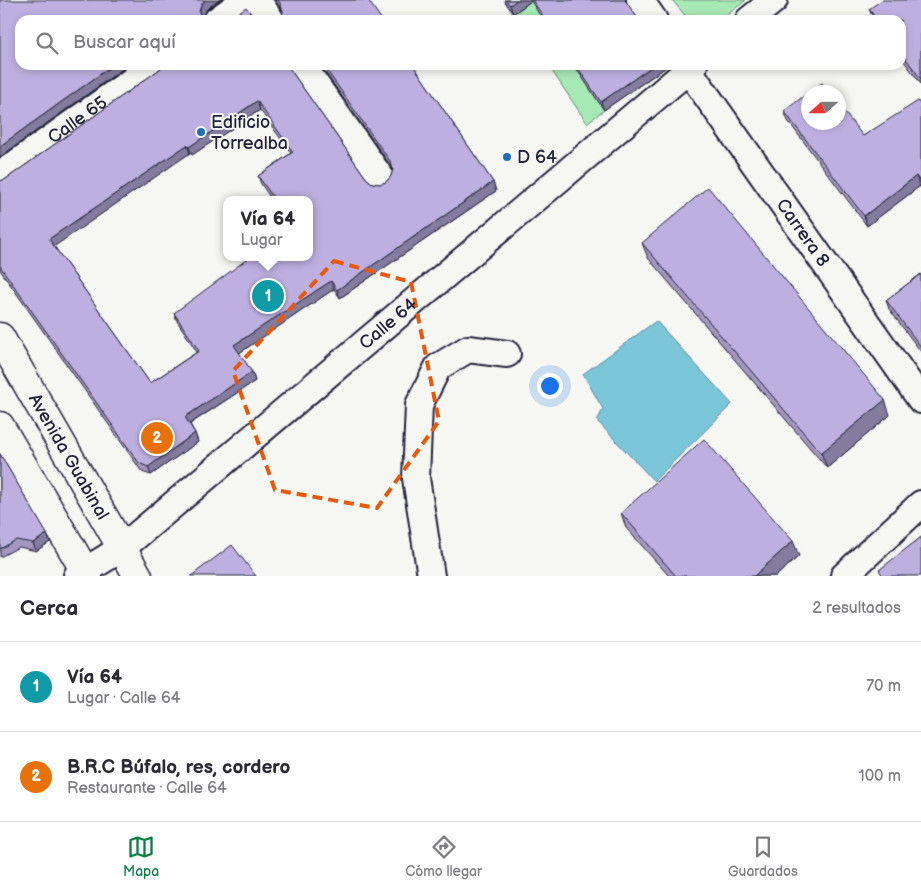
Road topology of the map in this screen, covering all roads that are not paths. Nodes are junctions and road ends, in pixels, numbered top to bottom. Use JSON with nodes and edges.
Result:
{"nodes":[{"id":1,"x":245,"y":0,"type":"edge"},
{"id":2,"x":257,"y":0,"type":"edge"},
{"id":3,"x":640,"y":0,"type":"edge"},
{"id":4,"x":774,"y":0,"type":"edge"},
{"id":5,"x":224,"y":15,"type":"edge"},
{"id":6,"x":268,"y":15,"type":"edge"},
{"id":7,"x":650,"y":15,"type":"edge"},
{"id":8,"x":755,"y":15,"type":"edge"},
{"id":9,"x":147,"y":70,"type":"edge"},
{"id":10,"x":305,"y":70,"type":"edge"},
{"id":11,"x":685,"y":70,"type":"edge"},
{"id":12,"x":691,"y":70,"type":"edge"},
{"id":13,"x":0,"y":175,"type":"edge"},
{"id":14,"x":381,"y":178,"type":"dead end"},
{"id":15,"x":0,"y":337,"type":"edge"},
{"id":16,"x":507,"y":354,"type":"dead end"},
{"id":17,"x":921,"y":400,"type":"edge"},
{"id":18,"x":0,"y":426,"type":"edge"},
{"id":19,"x":921,"y":504,"type":"edge"},
{"id":20,"x":122,"y":548,"type":"junction"},
{"id":21,"x":83,"y":574,"type":"edge"},
{"id":22,"x":138,"y":576,"type":"edge"},
{"id":23,"x":431,"y":576,"type":"edge"},
{"id":24,"x":844,"y":576,"type":"edge"}],
"edges":[{"from":1,"to":5,"type":"street"},
{"from":2,"to":6,"type":"street"},
{"from":3,"to":7,"type":"street"},
{"from":4,"to":8,"type":"street"},
{"from":9,"to":13,"type":"street","name":"Calle 65"},
{"from":10,"to":14,"type":"street"},
{"from":11,"to":20,"type":"street","name":"Calle 64"},
{"from":12,"to":17,"type":"street","name":"Carrera 8"},
{"from":15,"to":20,"type":"main road","name":"Avenida Guabinal"},
{"from":16,"to":23,"type":"street"},
{"from":18,"to":21,"type":"main road"},
{"from":19,"to":24,"type":"street"},
{"from":20,"to":21,"type":"street","name":"Calle 64"},
{"from":20,"to":22,"type":"main road","name":"Avenida Guabinal"}]}
